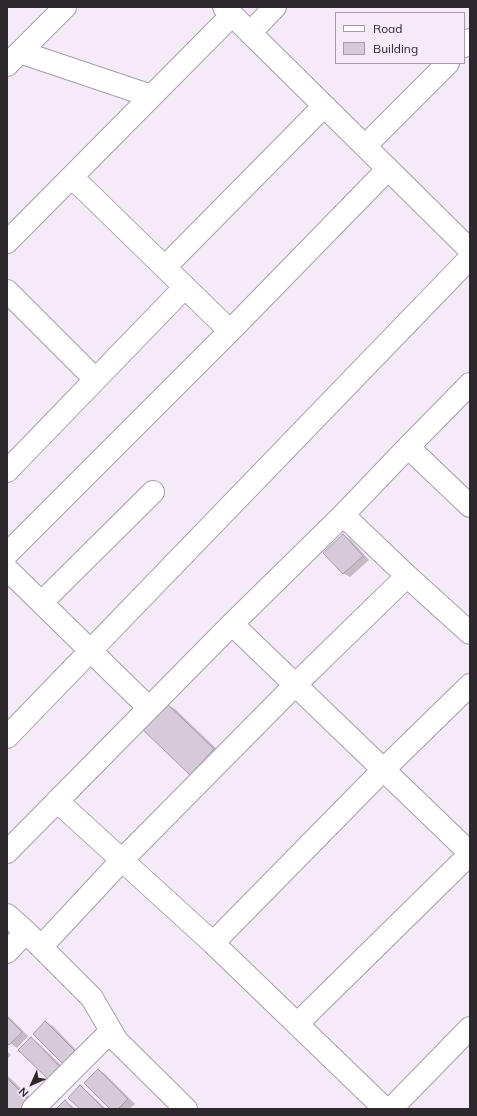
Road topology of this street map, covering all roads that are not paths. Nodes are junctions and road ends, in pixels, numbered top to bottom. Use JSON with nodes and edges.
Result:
{"nodes":[{"id":1,"x":65,"y":7,"type":"edge"},
{"id":2,"x":275,"y":7,"type":"edge"},
{"id":3,"x":228,"y":11,"type":"edge"},
{"id":4,"x":250,"y":33,"type":"junction"},
{"id":5,"x":14,"y":59,"type":"edge"},
{"id":6,"x":447,"y":64,"type":"edge"},
{"id":7,"x":151,"y":96,"type":"junction"},
{"id":8,"x":324,"y":106,"type":"junction"},
{"id":9,"x":365,"y":146,"type":"junction"},
{"id":10,"x":388,"y":169,"type":"junction"},
{"id":11,"x":72,"y":177,"type":"junction"},
{"id":12,"x":7,"y":242,"type":"edge"},
{"id":13,"x":470,"y":250,"type":"edge"},
{"id":14,"x":470,"y":258,"type":"edge"},
{"id":15,"x":165,"y":268,"type":"junction"},
{"id":16,"x":185,"y":287,"type":"junction"},
{"id":17,"x":7,"y":291,"type":"edge"},
{"id":18,"x":230,"y":331,"type":"junction"},
{"id":19,"x":95,"y":378,"type":"junction"},
{"id":20,"x":466,"y":395,"type":"edge"},
{"id":21,"x":408,"y":447,"type":"junction"},
{"id":22,"x":7,"y":470,"type":"edge"},
{"id":23,"x":153,"y":492,"type":"dead end"},
{"id":24,"x":470,"y":506,"type":"edge"},
{"id":25,"x":343,"y":515,"type":"junction"},
{"id":26,"x":7,"y":554,"type":"edge"},
{"id":27,"x":7,"y":569,"type":"edge"},
{"id":28,"x":407,"y":576,"type":"junction"},
{"id":29,"x":42,"y":602,"type":"junction"},
{"id":30,"x":232,"y":624,"type":"junction"},
{"id":31,"x":470,"y":633,"type":"edge"},
{"id":32,"x":90,"y":651,"type":"junction"},
{"id":33,"x":295,"y":685,"type":"junction"},
{"id":34,"x":470,"y":685,"type":"edge"},
{"id":35,"x":149,"y":708,"type":"junction"},
{"id":36,"x":7,"y":737,"type":"edge"},
{"id":37,"x":383,"y":770,"type":"junction"},
{"id":38,"x":57,"y":801,"type":"junction"},
{"id":39,"x":7,"y":852,"type":"edge"},
{"id":40,"x":470,"y":853,"type":"edge"},
{"id":41,"x":122,"y":860,"type":"junction"},
{"id":42,"x":7,"y":915,"type":"edge"},
{"id":43,"x":26,"y":932,"type":"junction"},
{"id":44,"x":213,"y":943,"type":"junction"},
{"id":45,"x":41,"y":947,"type":"junction"},
{"id":46,"x":7,"y":952,"type":"edge"},
{"id":47,"x":297,"y":1024,"type":"junction"},
{"id":48,"x":470,"y":1028,"type":"edge"},
{"id":49,"x":111,"y":1031,"type":"junction"},
{"id":50,"x":33,"y":1109,"type":"edge"},
{"id":51,"x":186,"y":1109,"type":"edge"},
{"id":52,"x":386,"y":1109,"type":"edge"},
{"id":53,"x":391,"y":1109,"type":"edge"}],
"edges":[{"from":1,"to":5,"type":"street"},
{"from":2,"to":4,"type":"street"},
{"from":3,"to":4,"type":"street"},
{"from":3,"to":7,"type":"street"},
{"from":4,"to":8,"type":"street"},
{"from":5,"to":7,"type":"street"},
{"from":6,"to":9,"type":"street"},
{"from":7,"to":11,"type":"street"},
{"from":8,"to":9,"type":"street"},
{"from":8,"to":15,"type":"street"},
{"from":9,"to":10,"type":"street"},
{"from":10,"to":13,"type":"street"},
{"from":10,"to":18,"type":"street"},
{"from":11,"to":12,"type":"street"},
{"from":11,"to":15,"type":"street"},
{"from":14,"to":32,"type":"street"},
{"from":15,"to":16,"type":"street"},
{"from":16,"to":18,"type":"street"},
{"from":16,"to":19,"type":"street"},
{"from":17,"to":19,"type":"street"},
{"from":18,"to":26,"type":"street"},
{"from":19,"to":22,"type":"street"},
{"from":20,"to":21,"type":"street"},
{"from":21,"to":24,"type":"street"},
{"from":21,"to":25,"type":"street"},
{"from":23,"to":29,"type":"street"},
{"from":25,"to":28,"type":"street"},
{"from":25,"to":30,"type":"street"},
{"from":27,"to":29,"type":"street"},
{"from":28,"to":31,"type":"street"},
{"from":28,"to":33,"type":"street"},
{"from":29,"to":32,"type":"street"},
{"from":30,"to":33,"type":"street"},
{"from":30,"to":35,"type":"street"},
{"from":32,"to":35,"type":"street"},
{"from":32,"to":36,"type":"street"},
{"from":33,"to":37,"type":"street"},
{"from":33,"to":41,"type":"street"},
{"from":34,"to":37,"type":"street"},
{"from":35,"to":38,"type":"street"},
{"from":37,"to":40,"type":"street"},
{"from":37,"to":44,"type":"street"},
{"from":38,"to":39,"type":"street"},
{"from":38,"to":41,"type":"street"},
{"from":40,"to":47,"type":"street"},
{"from":41,"to":44,"type":"street"},
{"from":41,"to":45,"type":"street"},
{"from":42,"to":43,"type":"street"},
{"from":43,"to":45,"type":"street"},
{"from":43,"to":46,"type":"street"},
{"from":44,"to":47,"type":"street"},
{"from":45,"to":49,"type":"street"},
{"from":47,"to":52,"type":"street"},
{"from":48,"to":53,"type":"street"},
{"from":49,"to":50,"type":"street"},
{"from":49,"to":51,"type":"street"}]}
